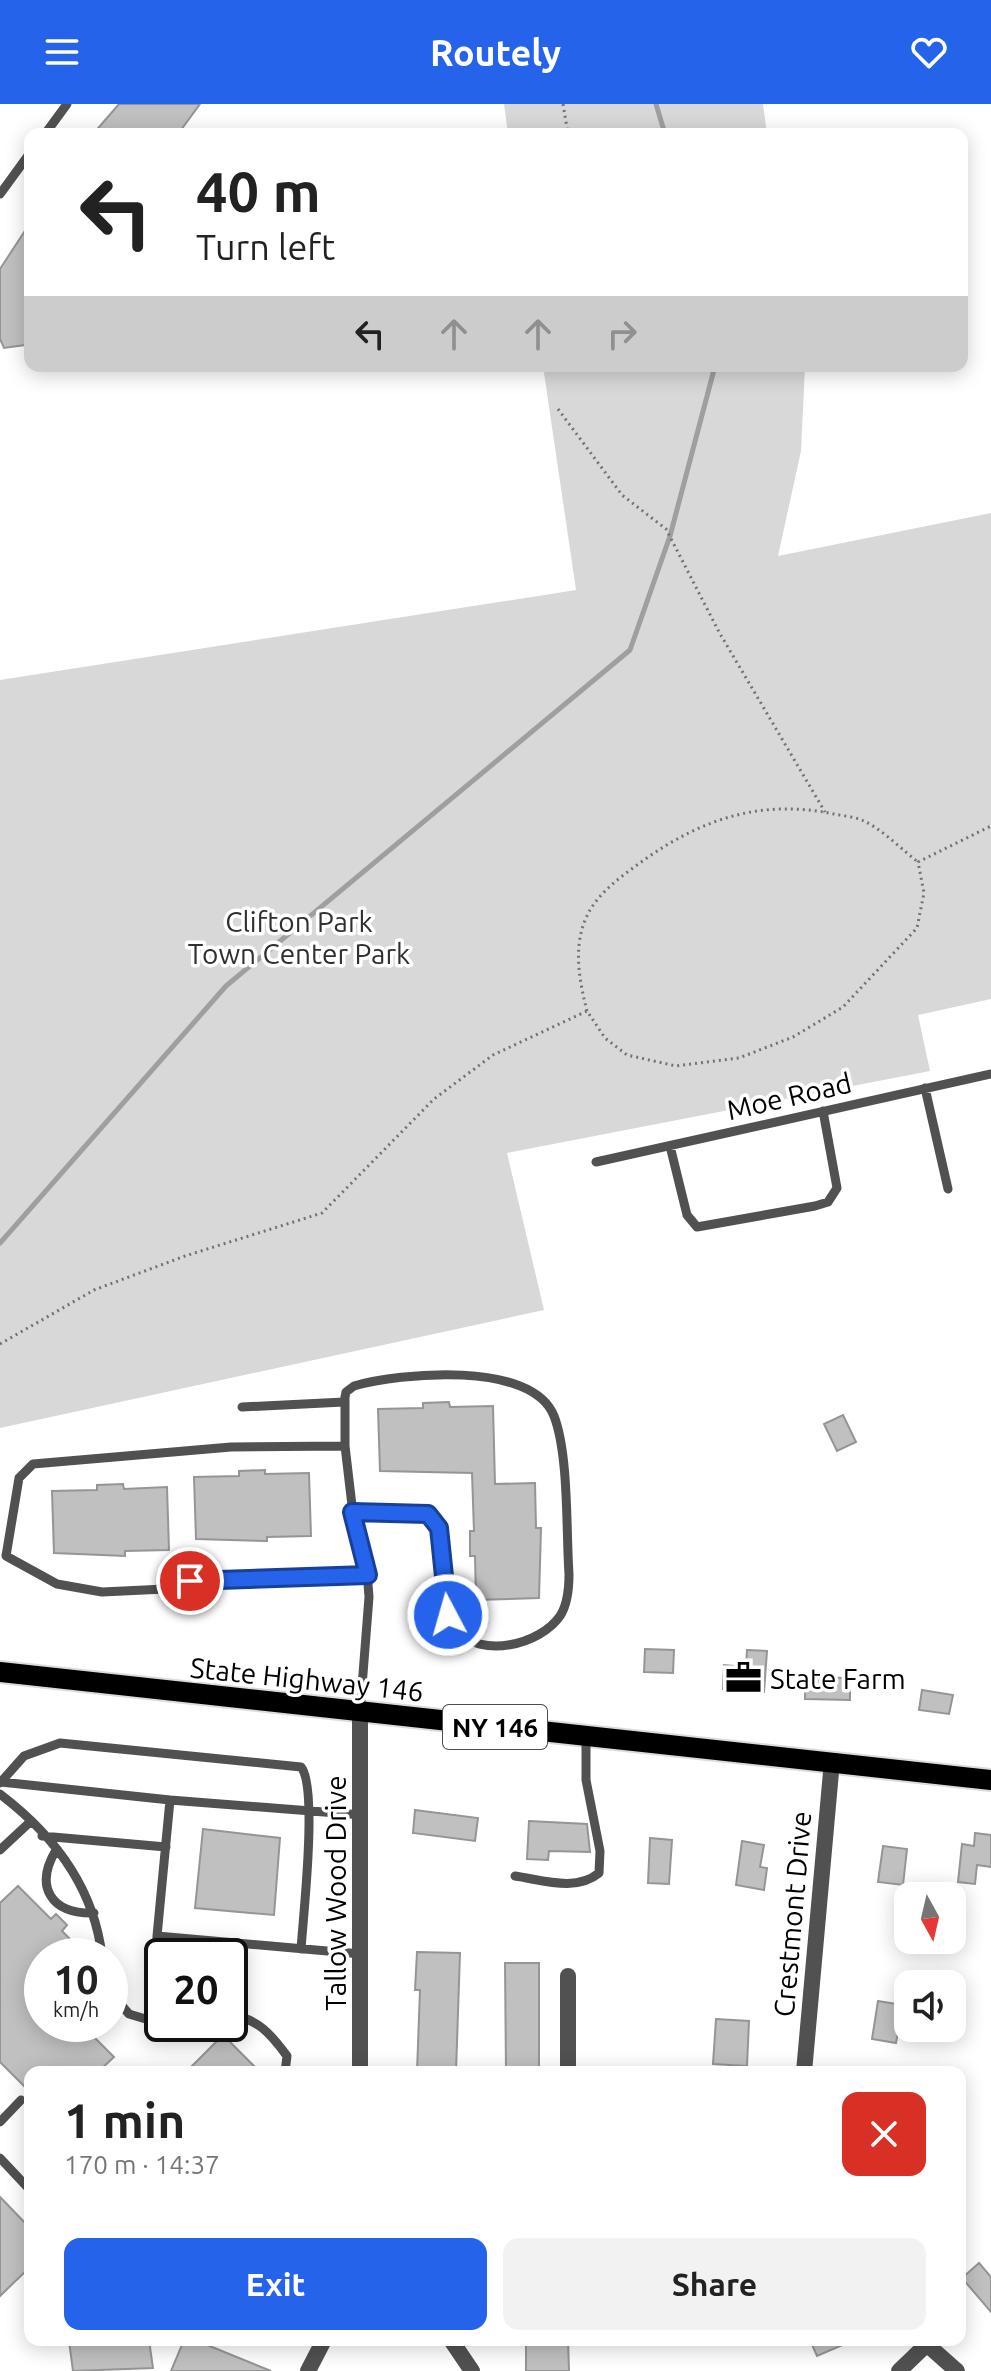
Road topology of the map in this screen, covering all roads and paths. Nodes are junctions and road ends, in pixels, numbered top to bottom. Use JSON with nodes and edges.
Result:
{"nodes":[{"id":1,"x":67,"y":104,"type":"edge"},
{"id":2,"x":563,"y":104,"type":"edge"},
{"id":3,"x":49,"y":128,"type":"edge"},
{"id":4,"x":567,"y":128,"type":"edge"},
{"id":5,"x":24,"y":161,"type":"edge"},
{"id":6,"x":0,"y":194,"type":"edge"},
{"id":7,"x":558,"y":409,"type":"dead end"},
{"id":8,"x":825,"y":812,"type":"junction"},
{"id":9,"x":991,"y":826,"type":"edge"},
{"id":10,"x":918,"y":862,"type":"junction"},
{"id":11,"x":587,"y":1011,"type":"junction"},
{"id":12,"x":991,"y":1074,"type":"edge"},
{"id":13,"x":925,"y":1088,"type":"junction"},
{"id":14,"x":823,"y":1111,"type":"junction"},
{"id":15,"x":670,"y":1146,"type":"junction"},
{"id":16,"x":596,"y":1162,"type":"dead end"},
{"id":17,"x":948,"y":1189,"type":"dead end"},
{"id":18,"x":0,"y":1344,"type":"edge"},
{"id":19,"x":344,"y":1402,"type":"junction"},
{"id":20,"x":242,"y":1407,"type":"dead end"},
{"id":21,"x":345,"y":1446,"type":"junction"},
{"id":22,"x":352,"y":1512,"type":"junction"},
{"id":23,"x":3,"y":1555,"type":"edge"},
{"id":24,"x":368,"y":1575,"type":"junction"},
{"id":25,"x":0,"y":1672,"type":"edge"},
{"id":26,"x":360,"y":1714,"type":"junction"},
{"id":27,"x":586,"y":1737,"type":"junction"},
{"id":28,"x":832,"y":1761,"type":"junction"},
{"id":29,"x":991,"y":1780,"type":"edge"},
{"id":30,"x":1,"y":1782,"type":"edge"},
{"id":31,"x":0,"y":1794,"type":"edge"},
{"id":32,"x":170,"y":1800,"type":"junction"},
{"id":33,"x":310,"y":1813,"type":"junction"},
{"id":34,"x":362,"y":1815,"type":"junction"},
{"id":35,"x":30,"y":1822,"type":"junction"},
{"id":36,"x":42,"y":1836,"type":"junction"},
{"id":37,"x":166,"y":1847,"type":"junction"},
{"id":38,"x":0,"y":1850,"type":"edge"},
{"id":39,"x":56,"y":1850,"type":"junction"},
{"id":40,"x":515,"y":1876,"type":"dead end"},
{"id":41,"x":94,"y":1913,"type":"junction"},
{"id":42,"x":157,"y":1936,"type":"joint"},
{"id":43,"x":99,"y":1938,"type":"edge"},
{"id":44,"x":301,"y":1949,"type":"junction"},
{"id":45,"x":362,"y":1954,"type":"junction"},
{"id":46,"x":568,"y":1976,"type":"dead end"},
{"id":47,"x":248,"y":2018,"type":"edge"},
{"id":48,"x":287,"y":2066,"type":"edge"},
{"id":49,"x":360,"y":2066,"type":"edge"},
{"id":50,"x":568,"y":2066,"type":"edge"},
{"id":51,"x":805,"y":2066,"type":"edge"},
{"id":52,"x":21,"y":2100,"type":"dead end"},
{"id":53,"x":0,"y":2122,"type":"edge"},
{"id":54,"x":0,"y":2158,"type":"edge"},
{"id":55,"x":24,"y":2182,"type":"edge"},
{"id":56,"x":321,"y":2346,"type":"edge"},
{"id":57,"x":455,"y":2346,"type":"edge"},
{"id":58,"x":921,"y":2346,"type":"edge"},
{"id":59,"x":929,"y":2346,"type":"edge"},
{"id":60,"x":308,"y":2371,"type":"edge"},
{"id":61,"x":472,"y":2371,"type":"edge"},
{"id":62,"x":899,"y":2371,"type":"edge"},
{"id":63,"x":957,"y":2371,"type":"edge"}],
"edges":[{"from":1,"to":3,"type":"lane"},
{"from":2,"to":4,"type":"path"},
{"from":5,"to":6,"type":"lane"},
{"from":7,"to":8,"type":"path"},
{"from":8,"to":10,"type":"path"},
{"from":8,"to":11,"type":"path"},
{"from":9,"to":10,"type":"path"},
{"from":10,"to":11,"type":"path"},
{"from":11,"to":18,"type":"path"},
{"from":12,"to":13,"type":"lane","name":"Moe Road"},
{"from":13,"to":14,"type":"lane","name":"Moe Road"},
{"from":13,"to":17,"type":"lane"},
{"from":14,"to":15,"type":"lane","name":"Moe Road"},
{"from":14,"to":15,"type":"lane"},
{"from":15,"to":16,"type":"lane","name":"Moe Road"},
{"from":19,"to":20,"type":"lane"},
{"from":19,"to":21,"type":"lane"},
{"from":19,"to":22,"type":"lane"},
{"from":21,"to":22,"type":"lane"},
{"from":21,"to":23,"type":"lane"},
{"from":22,"to":24,"type":"lane"},
{"from":23,"to":24,"type":"lane"},
{"from":24,"to":26,"type":"lane"},
{"from":25,"to":26,"type":"main road","name":"State Highway 146","number":"NY 146"},
{"from":26,"to":27,"type":"main road","name":"State Highway 146","number":"NY 146"},
{"from":26,"to":34,"type":"street","name":"Tallow Wood Drive"},
{"from":27,"to":28,"type":"main road","name":"State Highway 146","number":"NY 146"},
{"from":27,"to":40,"type":"lane"},
{"from":28,"to":29,"type":"main road","name":"State Highway 146","number":"NY 146"},
{"from":28,"to":51,"type":"street","name":"Crestmont Drive"},
{"from":30,"to":32,"type":"lane"},
{"from":30,"to":33,"type":"lane"},
{"from":31,"to":35,"type":"lane"},
{"from":32,"to":33,"type":"lane"},
{"from":32,"to":37,"type":"lane"},
{"from":33,"to":34,"type":"lane"},
{"from":33,"to":44,"type":"lane"},
{"from":34,"to":45,"type":"street","name":"Tallow Wood Drive"},
{"from":35,"to":36,"type":"lane"},
{"from":35,"to":38,"type":"lane"},
{"from":36,"to":37,"type":"lane"},
{"from":36,"to":39,"type":"lane"},
{"from":37,"to":42,"type":"lane"},
{"from":39,"to":41,"type":"lane"},
{"from":39,"to":41,"type":"lane"},
{"from":41,"to":43,"type":"lane"},
{"from":42,"to":44,"type":"lane"},
{"from":44,"to":45,"type":"lane"},
{"from":45,"to":49,"type":"street","name":"Tallow Wood Drive"},
{"from":46,"to":50,"type":"street"},
{"from":47,"to":48,"type":"lane"},
{"from":52,"to":53,"type":"lane"},
{"from":54,"to":55,"type":"lane"},
{"from":56,"to":60,"type":"street"},
{"from":57,"to":61,"type":"street"},
{"from":58,"to":62,"type":"street"},
{"from":59,"to":63,"type":"street"}]}
